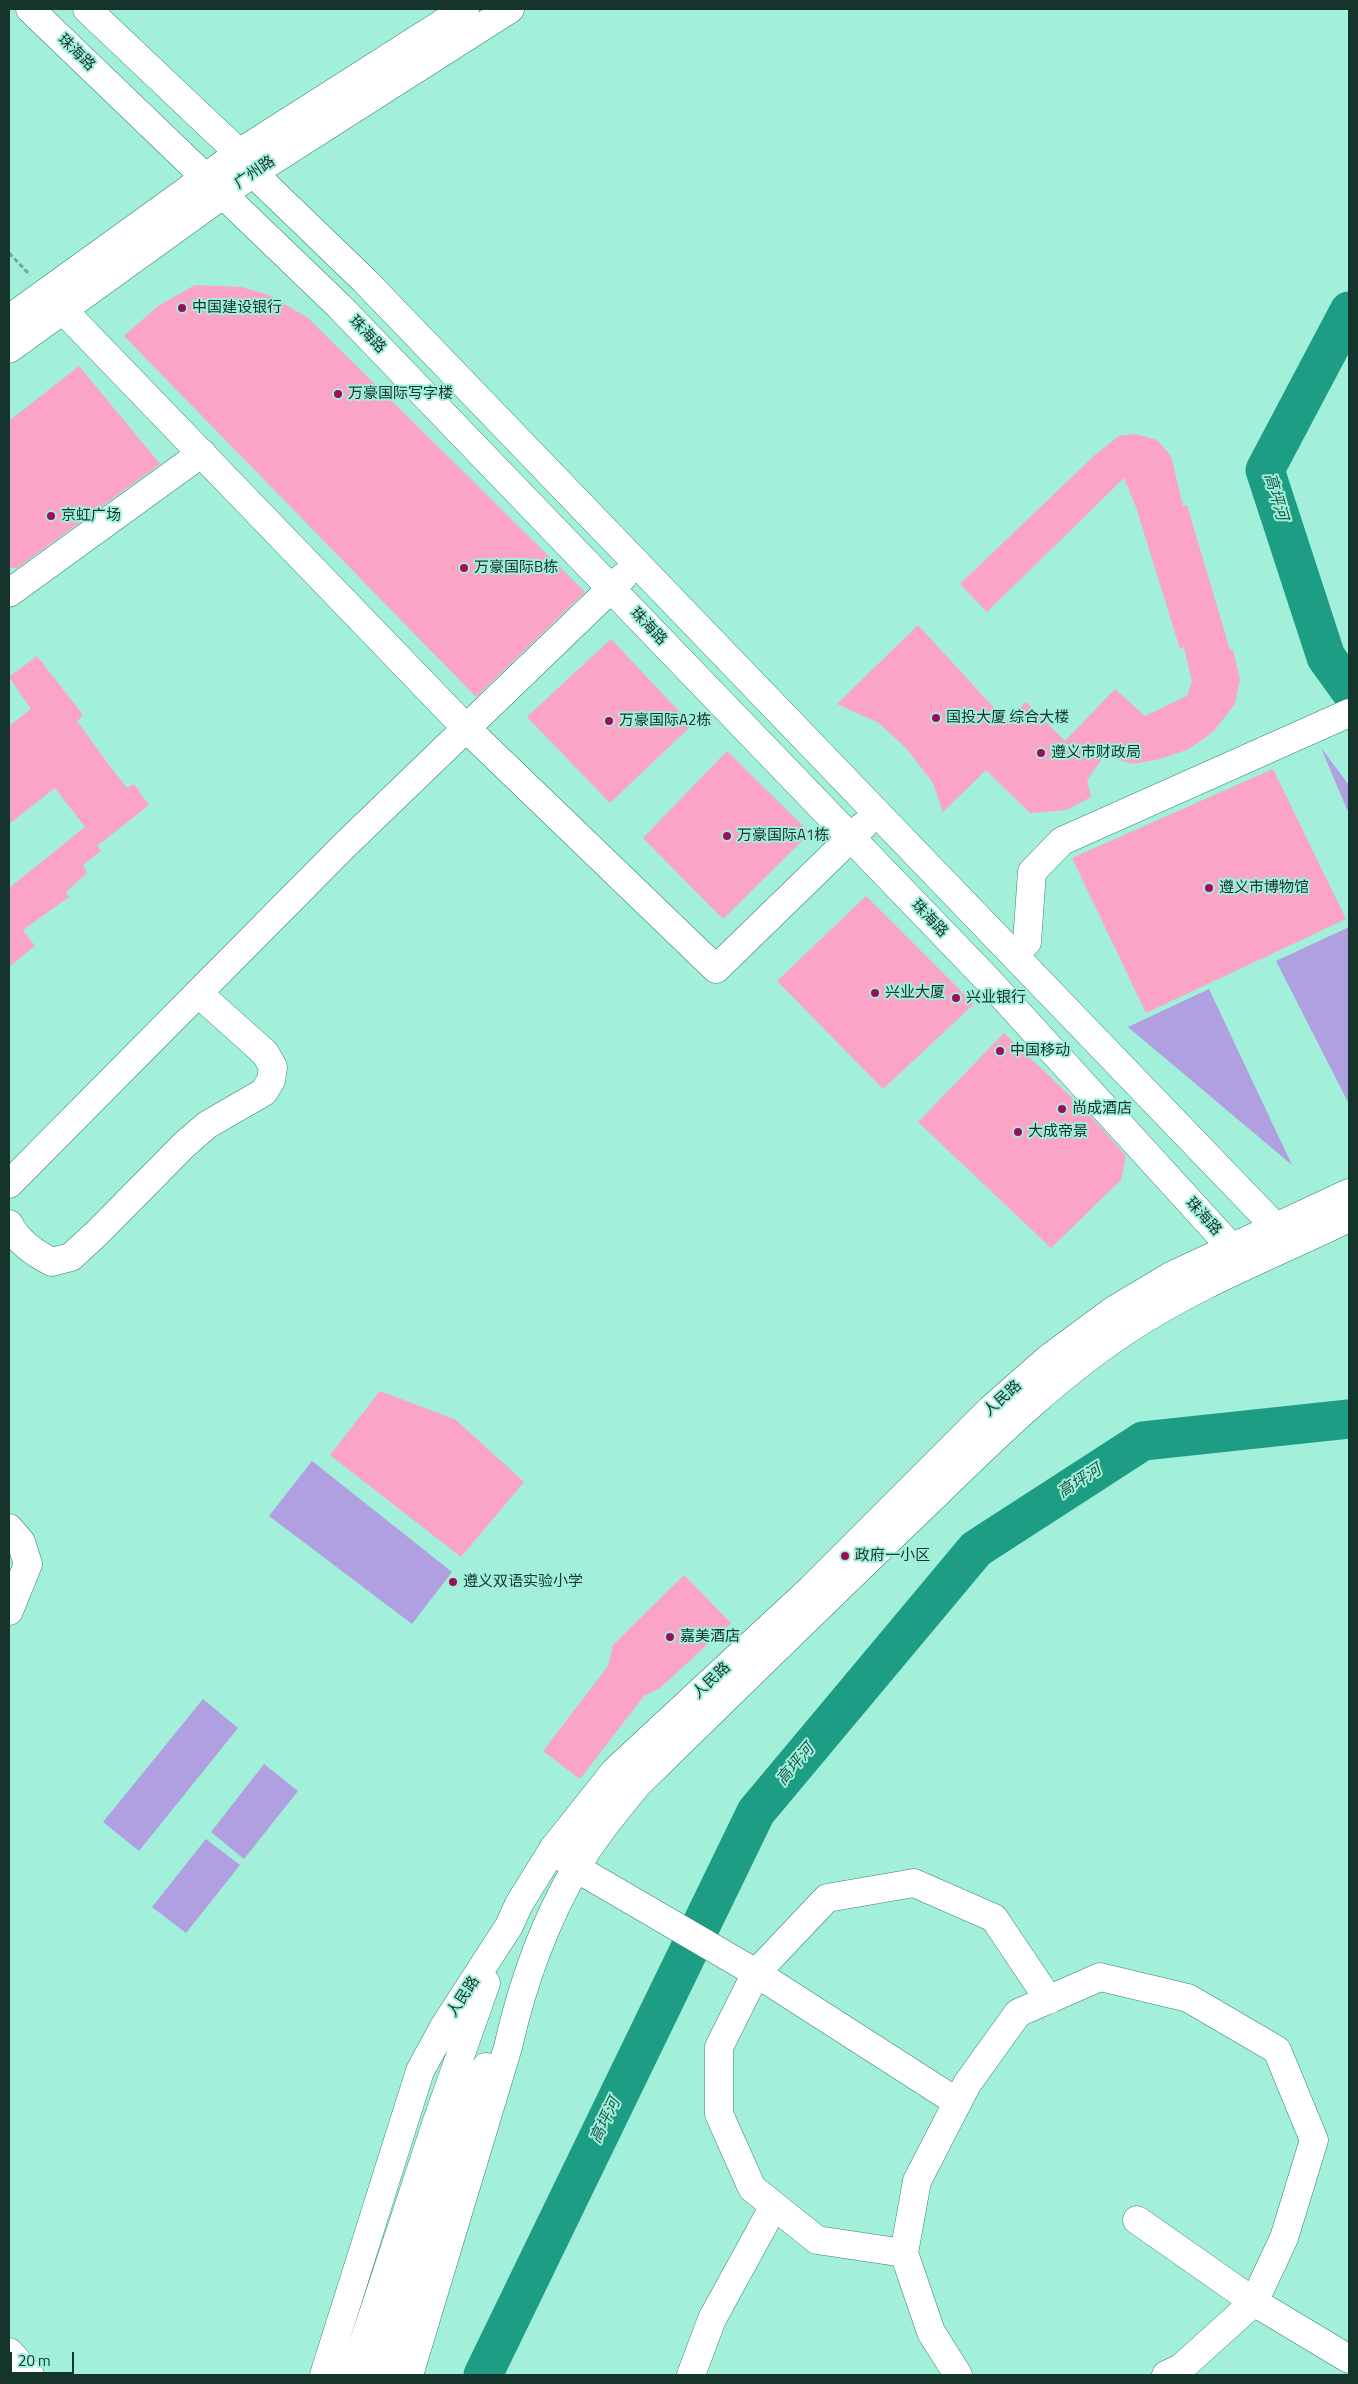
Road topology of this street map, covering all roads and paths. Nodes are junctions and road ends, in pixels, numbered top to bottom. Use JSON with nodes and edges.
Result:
{"nodes":[{"id":1,"x":30,"y":9,"type":"edge"},
{"id":2,"x":87,"y":9,"type":"edge"},
{"id":3,"x":465,"y":9,"type":"edge"},
{"id":4,"x":510,"y":9,"type":"edge"},
{"id":5,"x":246,"y":163,"type":"junction"},
{"id":6,"x":213,"y":187,"type":"junction"},
{"id":7,"x":63,"y":310,"type":"junction"},
{"id":8,"x":9,"y":319,"type":"edge"},
{"id":9,"x":9,"y":349,"type":"edge"},
{"id":10,"x":202,"y":454,"type":"junction"},
{"id":11,"x":637,"y":564,"type":"junction"},
{"id":12,"x":611,"y":589,"type":"junction"},
{"id":13,"x":9,"y":593,"type":"edge"},
{"id":14,"x":1349,"y":713,"type":"edge"},
{"id":15,"x":466,"y":728,"type":"junction"},
{"id":16,"x":876,"y":812,"type":"junction"},
{"id":17,"x":850,"y":838,"type":"junction"},
{"id":18,"x":1014,"y":955,"type":"junction"},
{"id":19,"x":198,"y":993,"type":"junction"},
{"id":20,"x":9,"y":1184,"type":"edge"},
{"id":21,"x":1349,"y":1193,"type":"edge"},
{"id":22,"x":1349,"y":1218,"type":"edge"},
{"id":23,"x":9,"y":1224,"type":"edge"},
{"id":24,"x":1284,"y":1236,"type":"junction"},
{"id":25,"x":1236,"y":1258,"type":"junction"},
{"id":26,"x":9,"y":1528,"type":"edge"},
{"id":27,"x":9,"y":1611,"type":"edge"},
{"id":28,"x":552,"y":1849,"type":"junction"},
{"id":29,"x":576,"y":1868,"type":"junction"},
{"id":30,"x":509,"y":1926,"type":"junction"},
{"id":31,"x":547,"y":1927,"type":"junction"},
{"id":32,"x":756,"y":1973,"type":"junction"},
{"id":33,"x":1049,"y":2000,"type":"junction"},
{"id":34,"x":957,"y":2102,"type":"junction"},
{"id":35,"x":774,"y":2206,"type":"junction"},
{"id":36,"x":1137,"y":2220,"type":"dead end"},
{"id":37,"x":904,"y":2252,"type":"junction"},
{"id":38,"x":1254,"y":2302,"type":"junction"},
{"id":39,"x":9,"y":2352,"type":"edge"},
{"id":40,"x":1349,"y":2359,"type":"edge"},
{"id":41,"x":30,"y":2375,"type":"edge"},
{"id":42,"x":324,"y":2375,"type":"edge"},
{"id":43,"x":353,"y":2375,"type":"edge"},
{"id":44,"x":380,"y":2375,"type":"edge"},
{"id":45,"x":409,"y":2375,"type":"edge"},
{"id":46,"x":691,"y":2375,"type":"edge"},
{"id":47,"x":958,"y":2375,"type":"edge"},
{"id":48,"x":1166,"y":2375,"type":"edge"}],
"edges":[{"from":1,"to":6,"type":"street","name":"珠海路"},
{"from":2,"to":5,"type":"street"},
{"from":3,"to":5,"type":"street","name":"广州路"},
{"from":4,"to":5,"type":"street","name":"广州路"},
{"from":5,"to":6,"type":"street","name":"广州路"},
{"from":5,"to":11,"type":"street"},
{"from":6,"to":7,"type":"street","name":"广州路"},
{"from":6,"to":8,"type":"street","name":"广州路"},
{"from":6,"to":12,"type":"street","name":"珠海路"},
{"from":7,"to":9,"type":"street","name":"广州路"},
{"from":7,"to":10,"type":"street"},
{"from":10,"to":13,"type":"street"},
{"from":10,"to":15,"type":"street"},
{"from":11,"to":12,"type":"street"},
{"from":11,"to":16,"type":"street"},
{"from":12,"to":15,"type":"street"},
{"from":12,"to":17,"type":"street","name":"珠海路"},
{"from":14,"to":18,"type":"street"},
{"from":15,"to":17,"type":"street"},
{"from":15,"to":19,"type":"street"},
{"from":16,"to":17,"type":"street"},
{"from":16,"to":18,"type":"street"},
{"from":17,"to":25,"type":"street","name":"珠海路"},
{"from":18,"to":24,"type":"street"},
{"from":19,"to":20,"type":"street"},
{"from":19,"to":23,"type":"street"},
{"from":21,"to":24,"type":"street","name":"人民路"},
{"from":22,"to":24,"type":"street","name":"人民路"},
{"from":24,"to":25,"type":"street","name":"人民路"},
{"from":25,"to":28,"type":"street","name":"人民路"},
{"from":25,"to":29,"type":"street","name":"人民路"},
{"from":26,"to":27,"type":"street"},
{"from":28,"to":29,"type":"street"},
{"from":28,"to":30,"type":"street","name":"人民路"},
{"from":29,"to":31,"type":"street","name":"人民路"},
{"from":29,"to":32,"type":"street"},
{"from":30,"to":42,"type":"street","name":"人民路"},
{"from":30,"to":43,"type":"street"},
{"from":31,"to":44,"type":"street"},
{"from":31,"to":45,"type":"street","name":"人民路"},
{"from":32,"to":33,"type":"street"},
{"from":32,"to":34,"type":"street"},
{"from":32,"to":35,"type":"street"},
{"from":33,"to":34,"type":"street"},
{"from":33,"to":38,"type":"street"},
{"from":34,"to":37,"type":"street"},
{"from":35,"to":37,"type":"street"},
{"from":35,"to":46,"type":"street"},
{"from":36,"to":38,"type":"street"},
{"from":37,"to":47,"type":"street"},
{"from":38,"to":40,"type":"street"},
{"from":38,"to":48,"type":"street"},
{"from":39,"to":41,"type":"street"}]}
